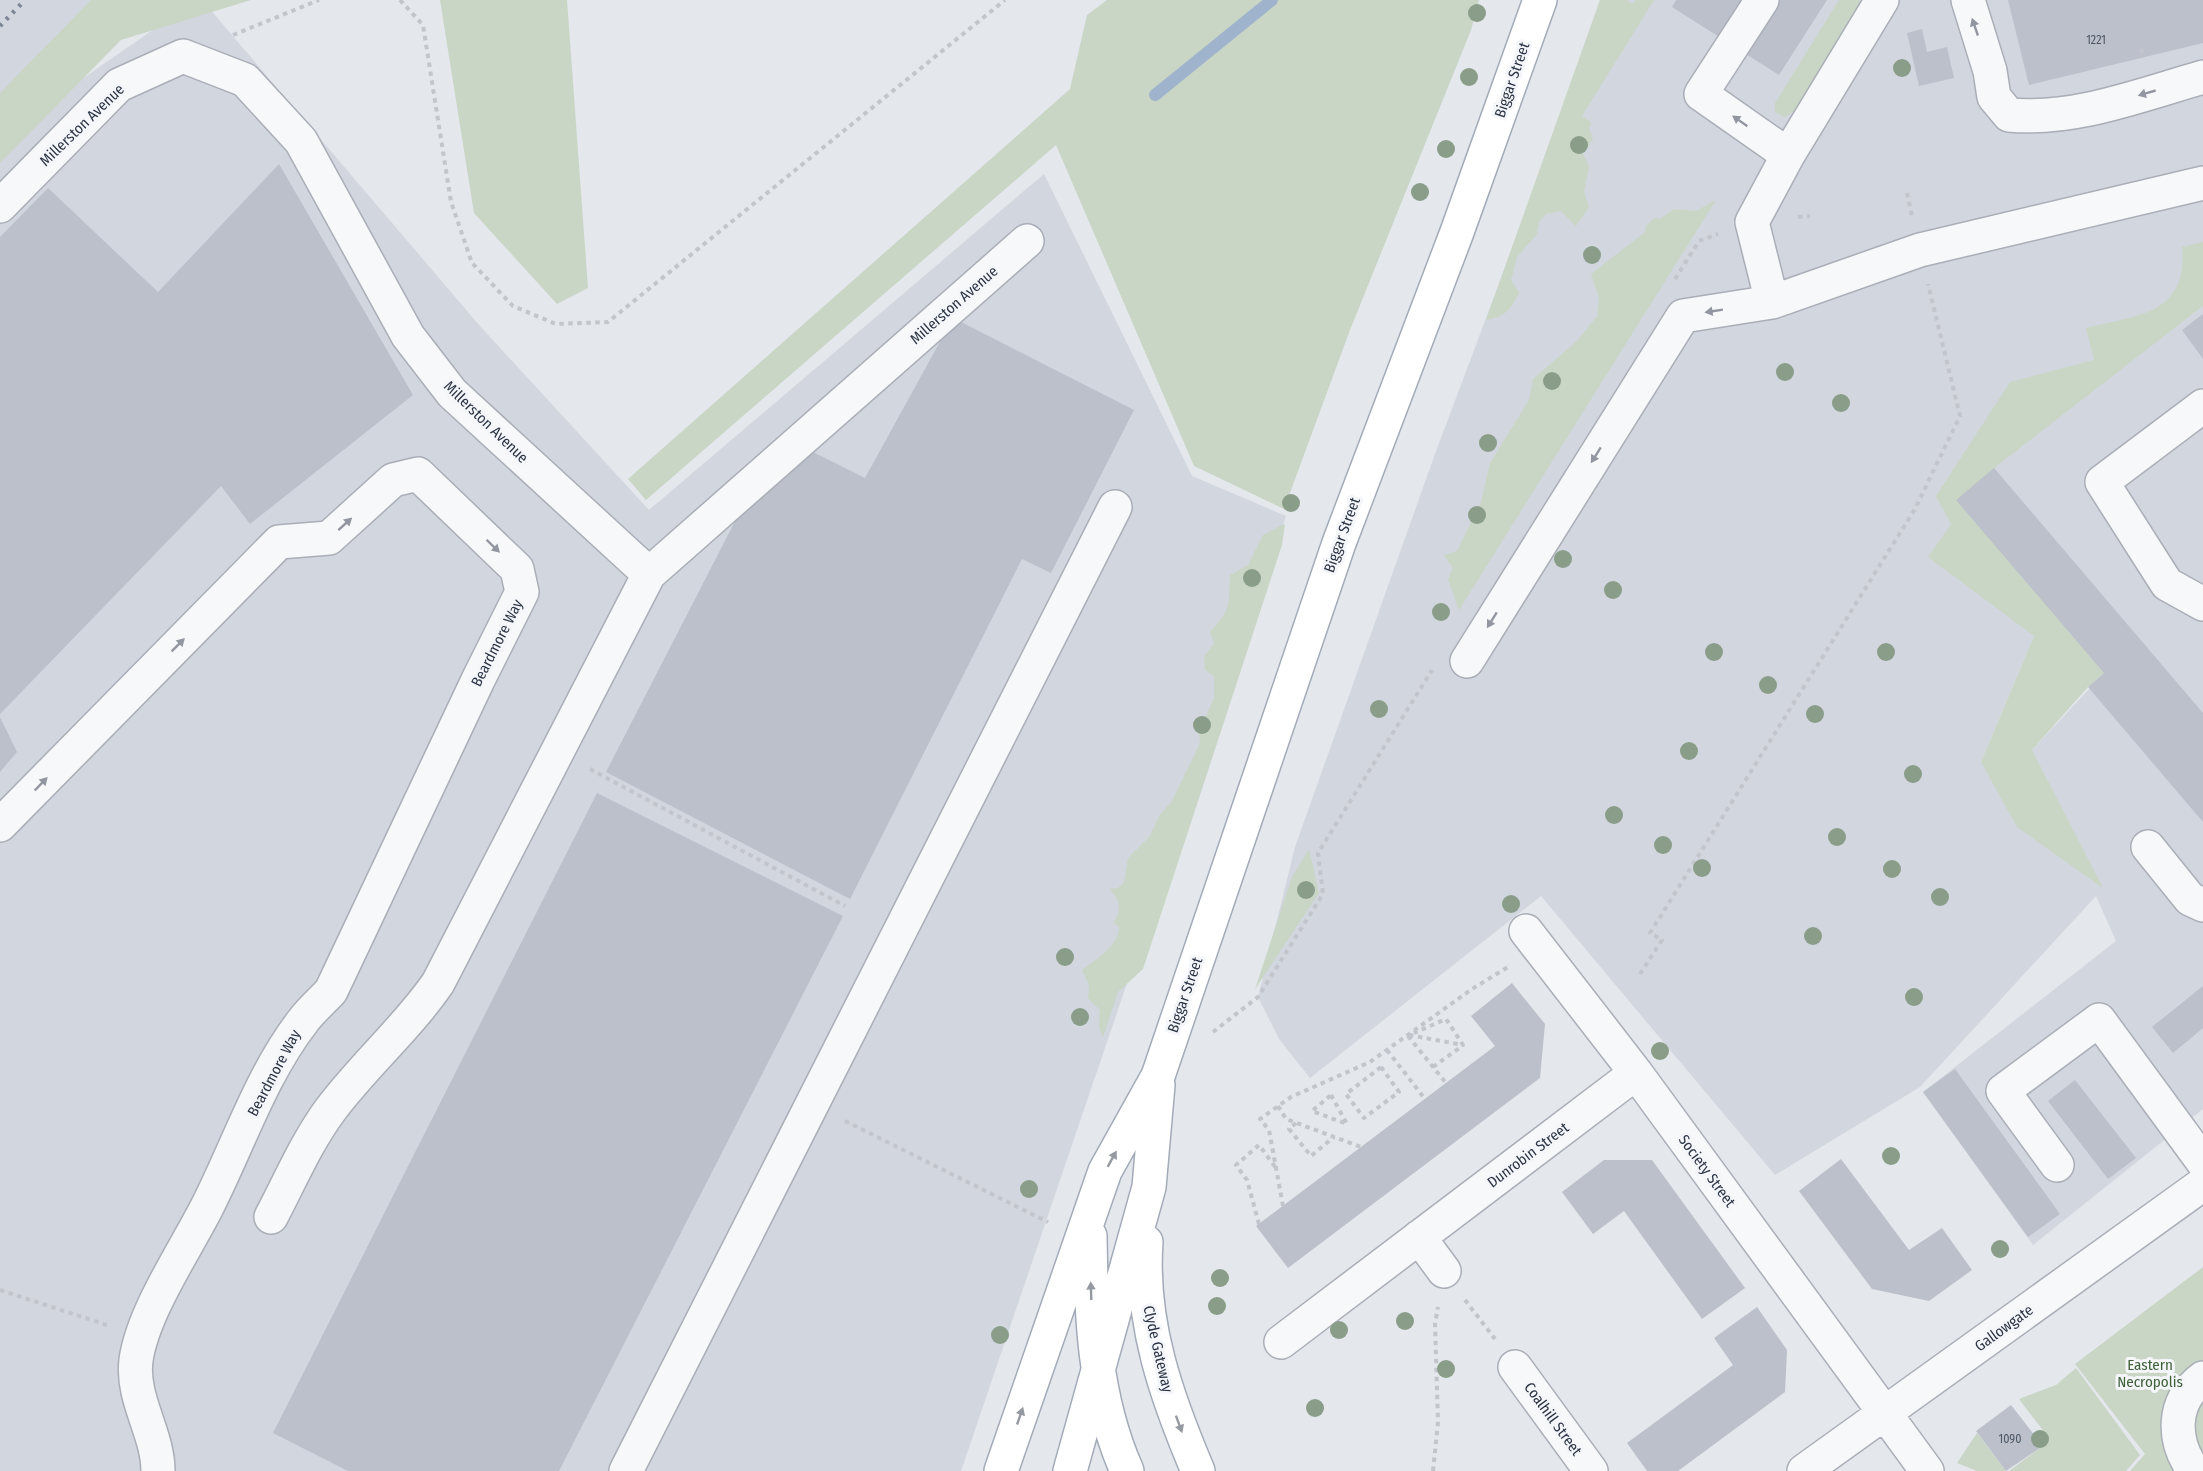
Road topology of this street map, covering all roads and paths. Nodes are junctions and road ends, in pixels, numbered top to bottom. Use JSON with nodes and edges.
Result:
{"nodes":[{"id":1,"x":319,"y":0,"type":"edge"},
{"id":2,"x":400,"y":0,"type":"edge"},
{"id":3,"x":1005,"y":0,"type":"edge"},
{"id":4,"x":1540,"y":0,"type":"edge"},
{"id":5,"x":1762,"y":0,"type":"edge"},
{"id":6,"x":1882,"y":0,"type":"edge"},
{"id":7,"x":1968,"y":0,"type":"edge"},
{"id":8,"x":183,"y":56,"type":"junction"},
{"id":9,"x":2203,"y":77,"type":"edge"},
{"id":10,"x":1788,"y":155,"type":"junction"},
{"id":11,"x":2203,"y":183,"type":"edge"},
{"id":12,"x":1906,"y":193,"type":"dead end"},
{"id":13,"x":0,"y":206,"type":"edge"},
{"id":14,"x":1028,"y":241,"type":"dead end"},
{"id":15,"x":1920,"y":250,"type":"junction"},
{"id":16,"x":1772,"y":302,"type":"junction"},
{"id":17,"x":2203,"y":406,"type":"edge"},
{"id":18,"x":1115,"y":507,"type":"dead end"},
{"id":19,"x":649,"y":574,"type":"junction"},
{"id":20,"x":2203,"y":604,"type":"edge"},
{"id":21,"x":1467,"y":661,"type":"dead end"},
{"id":22,"x":558,"y":751,"type":"junction"},
{"id":23,"x":0,"y":825,"type":"edge"},
{"id":24,"x":2148,"y":847,"type":"dead end"},
{"id":25,"x":2203,"y":905,"type":"edge"},
{"id":26,"x":845,"y":906,"type":"dead end"},
{"id":27,"x":1533,"y":940,"type":"joint"},
{"id":28,"x":1640,"y":974,"type":"dead end"},
{"id":29,"x":1409,"y":1035,"type":"junction"},
{"id":30,"x":1463,"y":1046,"type":"junction"},
{"id":31,"x":1387,"y":1050,"type":"junction"},
{"id":32,"x":1433,"y":1067,"type":"junction"},
{"id":33,"x":1636,"y":1073,"type":"junction"},
{"id":34,"x":1158,"y":1076,"type":"junction"},
{"id":35,"x":1446,"y":1083,"type":"dead end"},
{"id":36,"x":1347,"y":1094,"type":"joint"},
{"id":37,"x":1425,"y":1099,"type":"dead end"},
{"id":38,"x":812,"y":1104,"type":"junction"},
{"id":39,"x":1278,"y":1106,"type":"junction"},
{"id":40,"x":1312,"y":1111,"type":"joint"},
{"id":41,"x":1297,"y":1123,"type":"junction"},
{"id":42,"x":1334,"y":1137,"type":"junction"},
{"id":43,"x":1361,"y":1147,"type":"dead end"},
{"id":44,"x":2203,"y":1162,"type":"edge"},
{"id":45,"x":2057,"y":1165,"type":"dead end"},
{"id":46,"x":1276,"y":1169,"type":"junction"},
{"id":47,"x":2203,"y":1184,"type":"edge"},
{"id":48,"x":1149,"y":1186,"type":"junction"},
{"id":49,"x":1283,"y":1206,"type":"dead end"},
{"id":50,"x":1029,"y":1213,"type":"dead end"},
{"id":51,"x":1090,"y":1213,"type":"junction"},
{"id":52,"x":271,"y":1217,"type":"dead end"},
{"id":53,"x":1259,"y":1224,"type":"dead end"},
{"id":54,"x":1419,"y":1237,"type":"junction"},
{"id":55,"x":1444,"y":1271,"type":"junction"},
{"id":56,"x":0,"y":1290,"type":"edge"},
{"id":57,"x":142,"y":1336,"type":"junction"},
{"id":58,"x":1281,"y":1342,"type":"dead end"},
{"id":59,"x":1515,"y":1367,"type":"joint"},
{"id":60,"x":1098,"y":1370,"type":"junction"},
{"id":61,"x":2203,"y":1378,"type":"edge"},
{"id":62,"x":1884,"y":1415,"type":"junction"},
{"id":63,"x":158,"y":1471,"type":"edge"},
{"id":64,"x":626,"y":1471,"type":"edge"},
{"id":65,"x":1001,"y":1471,"type":"edge"},
{"id":66,"x":1070,"y":1471,"type":"edge"},
{"id":67,"x":1127,"y":1471,"type":"edge"},
{"id":68,"x":1198,"y":1471,"type":"edge"},
{"id":69,"x":1433,"y":1471,"type":"edge"},
{"id":70,"x":1591,"y":1471,"type":"edge"},
{"id":71,"x":1804,"y":1471,"type":"edge"},
{"id":72,"x":1927,"y":1471,"type":"edge"},
{"id":73,"x":2194,"y":1471,"type":"edge"}],
"edges":[{"from":1,"to":8,"type":"path"},
{"from":2,"to":3,"type":"path"},
{"from":4,"to":34,"type":"main road","name":"Biggar Street"},
{"from":10,"to":5,"type":"street","one_way":true},
{"from":6,"to":10,"type":"street"},
{"from":9,"to":7,"type":"street","one_way":true},
{"from":8,"to":13,"type":"street","name":"Millerston Avenue"},
{"from":8,"to":19,"type":"street","name":"Millerston Avenue"},
{"from":10,"to":16,"type":"street"},
{"from":11,"to":15,"type":"street"},
{"from":12,"to":15,"type":"path"},
{"from":14,"to":19,"type":"street","name":"Millerston Avenue"},
{"from":15,"to":16,"type":"street"},
{"from":15,"to":28,"type":"path"},
{"from":16,"to":21,"type":"street","one_way":true},
{"from":17,"to":20,"type":"street"},
{"from":18,"to":38,"type":"street"},
{"from":19,"to":22,"type":"street"},
{"from":22,"to":26,"type":"path"},
{"from":22,"to":52,"type":"street"},
{"from":23,"to":57,"type":"street","name":"Beardmore Way","one_way":true},
{"from":24,"to":25,"type":"street"},
{"from":27,"to":29,"type":"path"},
{"from":27,"to":33,"type":"street","name":"Society Street"},
{"from":29,"to":30,"type":"path"},
{"from":29,"to":30,"type":"path"},
{"from":29,"to":31,"type":"path"},
{"from":29,"to":32,"type":"path"},
{"from":30,"to":32,"type":"path"},
{"from":31,"to":37,"type":"path"},
{"from":31,"to":39,"type":"path"},
{"from":32,"to":35,"type":"path"},
{"from":33,"to":54,"type":"street","name":"Dunrobin Street"},
{"from":33,"to":62,"type":"street","name":"Society Street"},
{"from":34,"to":48,"type":"main road","name":"Biggar Street"},
{"from":51,"to":34,"type":"main road","name":"Biggar Street","one_way":true},
{"from":36,"to":36,"type":"path"},
{"from":38,"to":50,"type":"path"},
{"from":38,"to":64,"type":"street"},
{"from":39,"to":41,"type":"path"},
{"from":39,"to":46,"type":"path"},
{"from":40,"to":40,"type":"path"},
{"from":41,"to":42,"type":"path"},
{"from":41,"to":42,"type":"path"},
{"from":42,"to":43,"type":"path"},
{"from":44,"to":45,"type":"street"},
{"from":46,"to":49,"type":"path"},
{"from":46,"to":53,"type":"path"},
{"from":47,"to":62,"type":"street","name":"Gallowgate"},
{"from":48,"to":60,"type":"main road","name":"Biggar Street"},
{"from":48,"to":68,"type":"main road","name":"Clyde Gateway","one_way":true},
{"from":60,"to":51,"type":"main road","one_way":true},
{"from":65,"to":51,"type":"main road","name":"Biggar Street","one_way":true},
{"from":54,"to":55,"type":"street"},
{"from":54,"to":58,"type":"street","name":"Dunrobin Street"},
{"from":55,"to":59,"type":"path"},
{"from":55,"to":69,"type":"path"},
{"from":56,"to":57,"type":"path"},
{"from":57,"to":63,"type":"street"},
{"from":59,"to":70,"type":"street","name":"Coalhill Street"},
{"from":60,"to":66,"type":"main road","name":"Biggar Street"},
{"from":60,"to":67,"type":"main road"},
{"from":61,"to":73,"type":"street"},
{"from":62,"to":71,"type":"street","name":"Gallowgate"},
{"from":62,"to":72,"type":"street","name":"Society Street"}]}
